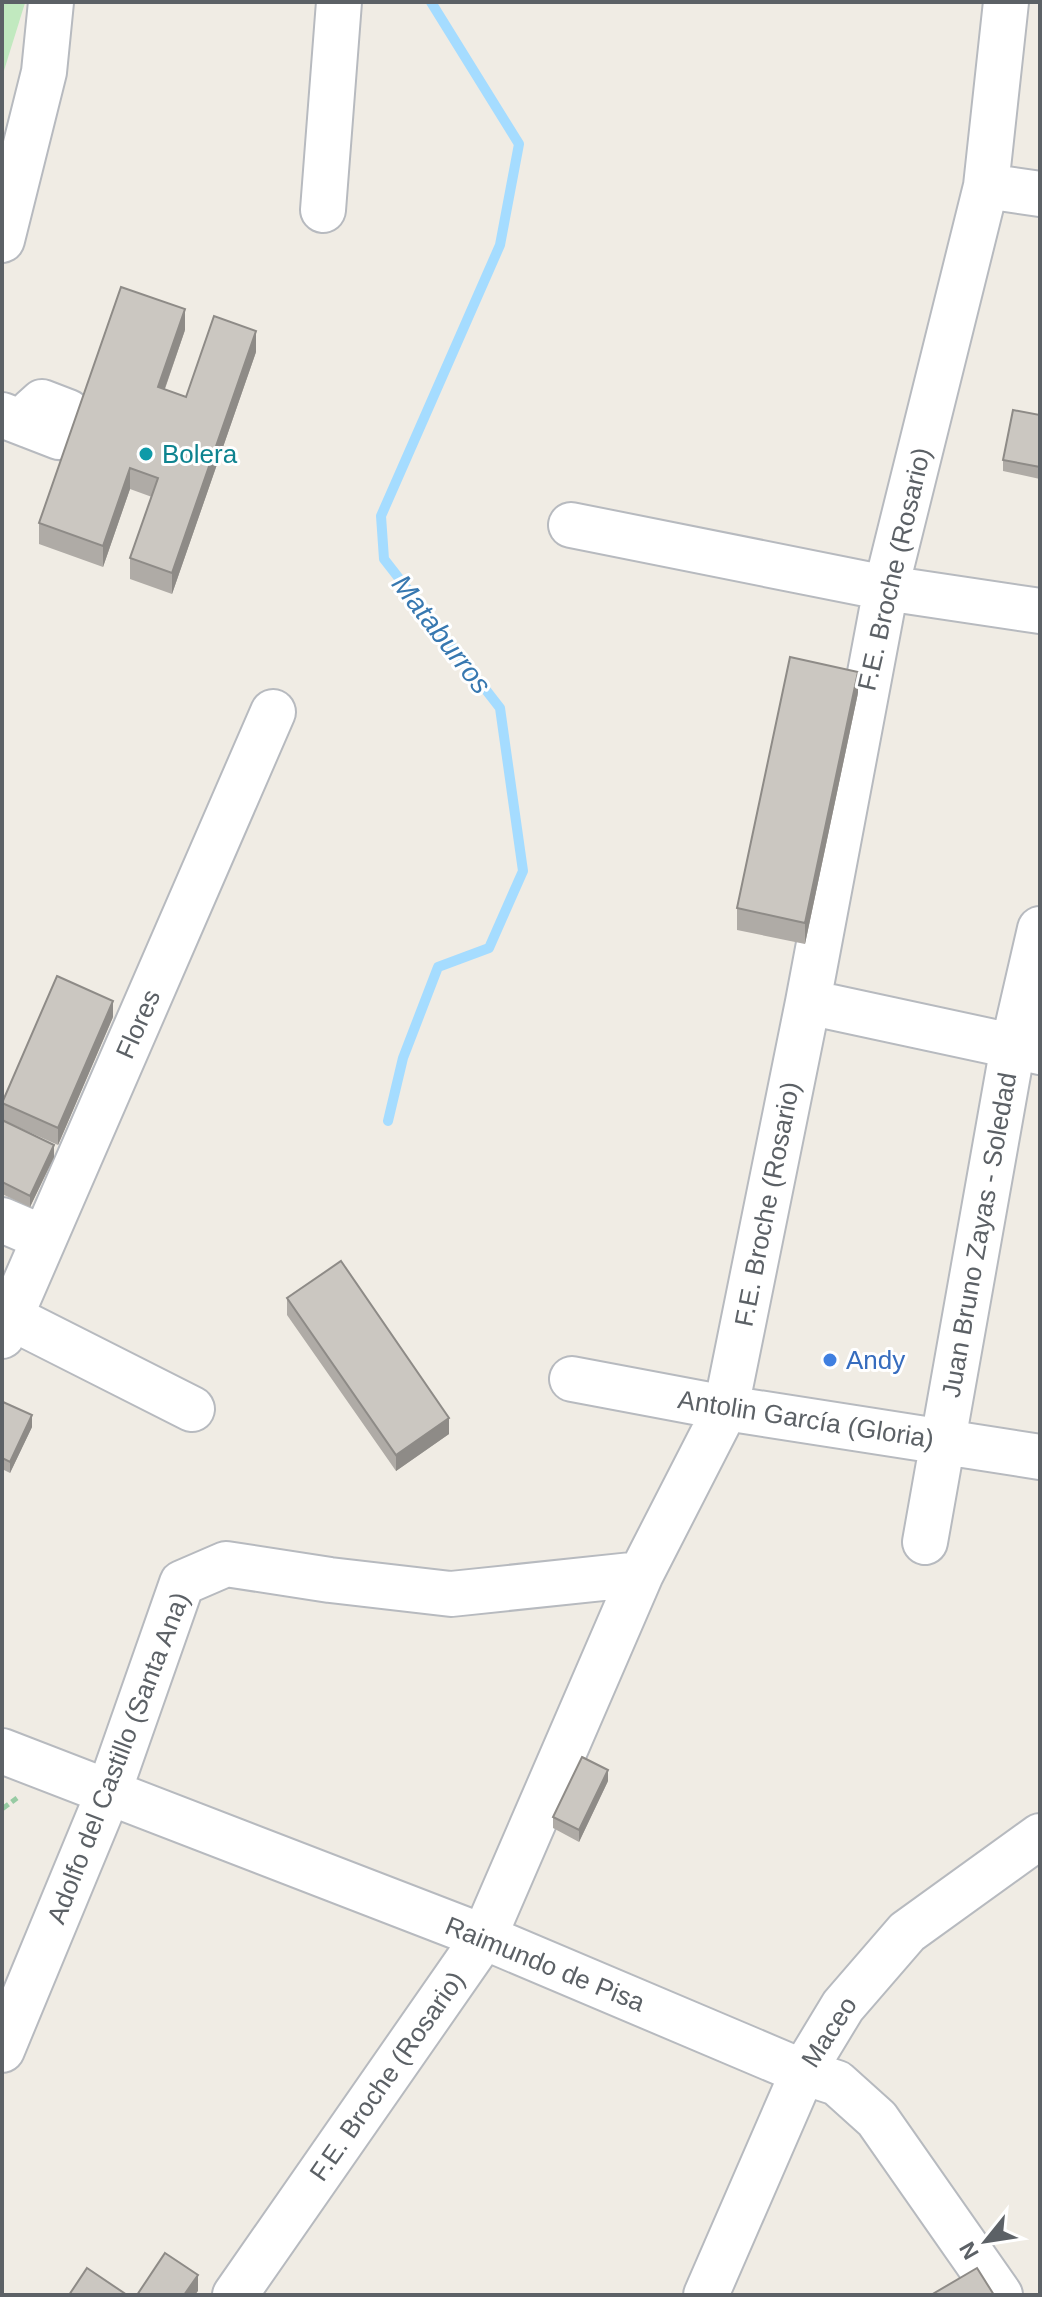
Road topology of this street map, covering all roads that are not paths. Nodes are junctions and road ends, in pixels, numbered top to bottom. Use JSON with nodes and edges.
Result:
{"nodes":[{"id":1,"x":51,"y":2,"type":"edge"},
{"id":2,"x":339,"y":2,"type":"edge"},
{"id":3,"x":1006,"y":2,"type":"edge"},
{"id":4,"x":986,"y":186,"type":"junction"},
{"id":5,"x":1040,"y":194,"type":"edge"},
{"id":6,"x":323,"y":210,"type":"dead end"},
{"id":7,"x":2,"y":240,"type":"edge"},
{"id":8,"x":571,"y":525,"type":"dead end"},
{"id":9,"x":886,"y":588,"type":"junction"},
{"id":10,"x":1040,"y":611,"type":"edge"},
{"id":11,"x":273,"y":712,"type":"dead end"},
{"id":12,"x":1040,"y":929,"type":"edge"},
{"id":13,"x":808,"y":1002,"type":"junction"},
{"id":14,"x":1026,"y":1049,"type":"edge"},
{"id":15,"x":2,"y":1220,"type":"edge"},
{"id":16,"x":44,"y":1238,"type":"junction"},
{"id":17,"x":6,"y":1326,"type":"edge"},
{"id":18,"x":572,"y":1379,"type":"dead end"},
{"id":19,"x":726,"y":1408,"type":"junction"},
{"id":20,"x":192,"y":1409,"type":"dead end"},
{"id":21,"x":942,"y":1440,"type":"junction"},
{"id":22,"x":1040,"y":1457,"type":"edge"},
{"id":23,"x":925,"y":1542,"type":"dead end"},
{"id":24,"x":641,"y":1574,"type":"junction"},
{"id":25,"x":2,"y":1751,"type":"edge"},
{"id":26,"x":108,"y":1794,"type":"junction"},
{"id":27,"x":1040,"y":1836,"type":"edge"},
{"id":28,"x":484,"y":1937,"type":"junction"},
{"id":29,"x":2,"y":2050,"type":"edge"},
{"id":30,"x":803,"y":2072,"type":"junction"},
{"id":31,"x":235,"y":2295,"type":"edge"},
{"id":32,"x":706,"y":2295,"type":"edge"},
{"id":33,"x":1000,"y":2295,"type":"edge"}],
"edges":[{"from":1,"to":7,"type":"street"},
{"from":2,"to":6,"type":"street"},
{"from":3,"to":4,"type":"street","name":"F.E. Broche (Rosario)"},
{"from":4,"to":5,"type":"street"},
{"from":4,"to":9,"type":"street","name":"F.E. Broche (Rosario)"},
{"from":8,"to":9,"type":"street"},
{"from":9,"to":10,"type":"street"},
{"from":9,"to":13,"type":"street","name":"F.E. Broche (Rosario)"},
{"from":11,"to":16,"type":"street","name":"Flores"},
{"from":12,"to":14,"type":"street","name":"Juan Bruno Zayas - Soledad"},
{"from":13,"to":14,"type":"street"},
{"from":13,"to":19,"type":"street","name":"F.E. Broche (Rosario)"},
{"from":14,"to":21,"type":"street","name":"Juan Bruno Zayas - Soledad"},
{"from":15,"to":16,"type":"street"},
{"from":16,"to":17,"type":"street","name":"Flores"},
{"from":17,"to":20,"type":"street"},
{"from":18,"to":19,"type":"street","name":"Antolin García (Gloria)"},
{"from":19,"to":21,"type":"street","name":"Antolin García (Gloria)"},
{"from":19,"to":24,"type":"street","name":"F.E. Broche (Rosario)"},
{"from":21,"to":22,"type":"street","name":"Antolin García (Gloria)"},
{"from":21,"to":23,"type":"street","name":"Juan Bruno Zayas - Soledad"},
{"from":24,"to":26,"type":"street","name":"Adolfo del Castillo (Santa Ana)"},
{"from":24,"to":28,"type":"street","name":"F.E. Broche (Rosario)"},
{"from":25,"to":26,"type":"street","name":"Raimundo de Pisa"},
{"from":26,"to":28,"type":"street","name":"Raimundo de Pisa"},
{"from":26,"to":29,"type":"street","name":"Adolfo del Castillo (Santa Ana)"},
{"from":27,"to":30,"type":"street","name":"Maceo"},
{"from":28,"to":30,"type":"street","name":"Raimundo de Pisa"},
{"from":28,"to":31,"type":"street","name":"F.E. Broche (Rosario)"},
{"from":30,"to":32,"type":"street","name":"Maceo"},
{"from":30,"to":33,"type":"street","name":"Raimundo de Pisa"}]}
